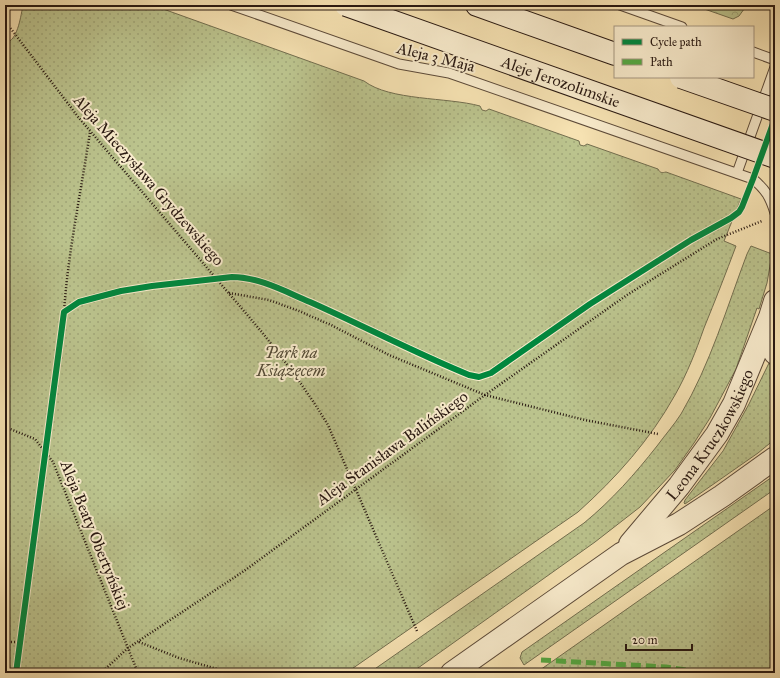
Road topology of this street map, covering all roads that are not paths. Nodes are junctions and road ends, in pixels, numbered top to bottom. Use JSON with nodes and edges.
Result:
{"nodes":[{"id":1,"x":231,"y":5,"type":"edge"},
{"id":2,"x":346,"y":5,"type":"edge"},
{"id":3,"x":477,"y":5,"type":"edge"},
{"id":4,"x":620,"y":5,"type":"edge"},
{"id":5,"x":679,"y":26,"type":"edge"},
{"id":6,"x":754,"y":52,"type":"edge"},
{"id":7,"x":614,"y":54,"type":"edge"},
{"id":8,"x":775,"y":60,"type":"edge"},
{"id":9,"x":775,"y":67,"type":"edge"},
{"id":10,"x":683,"y":78,"type":"edge"},
{"id":11,"x":775,"y":110,"type":"edge"},
{"id":12,"x":775,"y":157,"type":"edge"},
{"id":13,"x":737,"y":173,"type":"junction"},
{"id":14,"x":775,"y":213,"type":"edge"},
{"id":15,"x":772,"y":309,"type":"edge"},
{"id":16,"x":775,"y":354,"type":"edge"},
{"id":17,"x":775,"y":458,"type":"edge"},
{"id":18,"x":621,"y":554,"type":"junction"},
{"id":19,"x":452,"y":673,"type":"edge"}],
"edges":[{"from":1,"to":13,"type":"lane","name":"Aleja 3 Maja"},
{"from":2,"to":12,"type":"street","name":"Aleje Jerozolimskie","bridge":true},
{"from":3,"to":7,"type":"street"},
{"from":4,"to":5,"type":"lane"},
{"from":6,"to":8,"type":"lane"},
{"from":9,"to":13,"type":"lane"},
{"from":10,"to":11,"type":"street","bridge":true},
{"from":13,"to":14,"type":"lane","name":"Aleja 3 Maja"},
{"from":15,"to":16,"type":"street"},
{"from":15,"to":18,"type":"street","name":"Leona Kruczkowskiego"},
{"from":17,"to":18,"type":"street","name":"Leona Kruczkowskiego"},
{"from":18,"to":19,"type":"street","name":"Leona Kruczkowskiego"}]}
